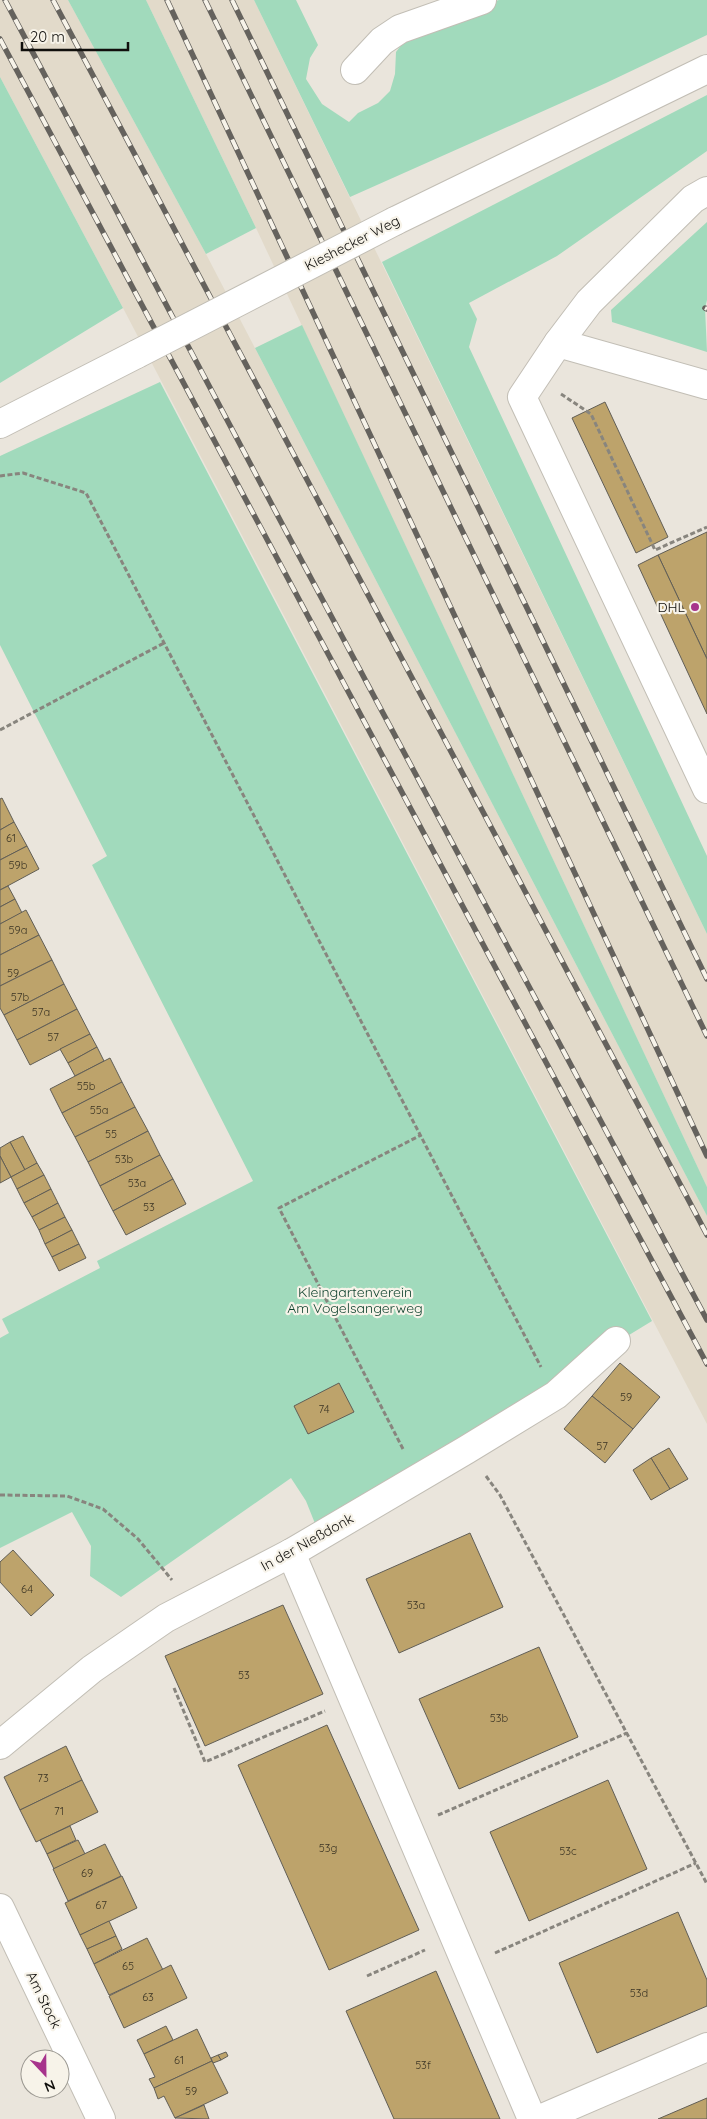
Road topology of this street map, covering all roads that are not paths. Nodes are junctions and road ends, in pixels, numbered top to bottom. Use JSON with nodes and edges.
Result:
{"nodes":[{"id":1,"x":482,"y":0,"type":"edge"},
{"id":2,"x":707,"y":69,"type":"edge"},
{"id":3,"x":355,"y":70,"type":"dead end"},
{"id":4,"x":707,"y":191,"type":"edge"},
{"id":5,"x":558,"y":343,"type":"junction"},
{"id":6,"x":707,"y":385,"type":"edge"},
{"id":7,"x":0,"y":424,"type":"edge"},
{"id":8,"x":707,"y":789,"type":"edge"},
{"id":9,"x":616,"y":1341,"type":"dead end"},
{"id":10,"x":291,"y":1553,"type":"junction"},
{"id":11,"x":0,"y":1745,"type":"edge"},
{"id":12,"x":0,"y":1908,"type":"edge"},
{"id":13,"x":707,"y":2047,"type":"edge"},
{"id":14,"x":101,"y":2119,"type":"edge"},
{"id":15,"x":532,"y":2119,"type":"edge"},
{"id":16,"x":540,"y":2119,"type":"edge"}],
"edges":[{"from":1,"to":3,"type":"street"},
{"from":2,"to":7,"type":"street","name":"Kieshecker Weg","bridge":true},
{"from":4,"to":5,"type":"street"},
{"from":5,"to":6,"type":"street"},
{"from":5,"to":8,"type":"street"},
{"from":9,"to":10,"type":"street","name":"In der Nießdonk"},
{"from":10,"to":11,"type":"street","name":"In der Nießdonk"},
{"from":10,"to":15,"type":"street"},
{"from":12,"to":14,"type":"street","name":"Am Stock"},
{"from":13,"to":16,"type":"street"}]}
